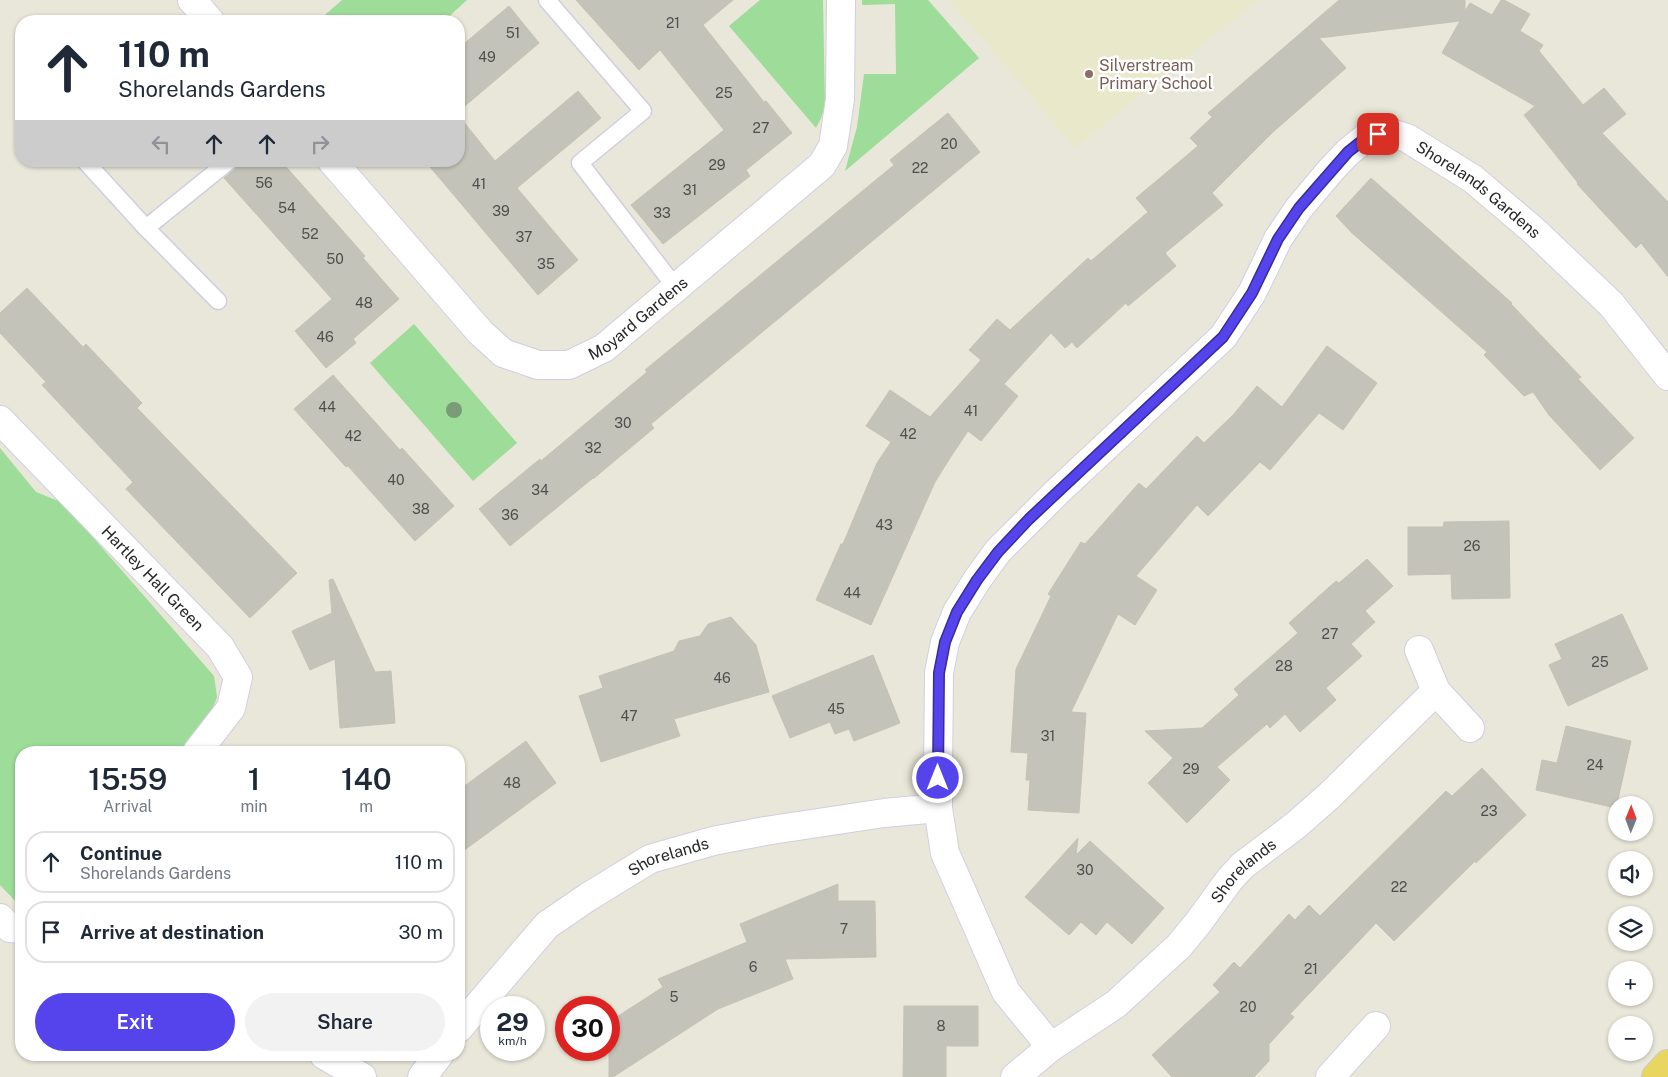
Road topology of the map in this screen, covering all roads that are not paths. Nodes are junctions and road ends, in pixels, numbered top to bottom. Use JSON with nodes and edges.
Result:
{"nodes":[{"id":1,"x":192,"y":0,"type":"edge"},
{"id":2,"x":546,"y":0,"type":"edge"},
{"id":3,"x":841,"y":0,"type":"edge"},
{"id":4,"x":205,"y":15,"type":"edge"},
{"id":5,"x":90,"y":167,"type":"edge"},
{"id":6,"x":222,"y":167,"type":"edge"},
{"id":7,"x":337,"y":167,"type":"edge"},
{"id":8,"x":146,"y":228,"type":"junction"},
{"id":9,"x":676,"y":288,"type":"junction"},
{"id":10,"x":218,"y":301,"type":"dead end"},
{"id":11,"x":1668,"y":376,"type":"edge"},
{"id":12,"x":0,"y":420,"type":"edge"},
{"id":13,"x":1419,"y":650,"type":"dead end"},
{"id":14,"x":1436,"y":691,"type":"junction"},
{"id":15,"x":1470,"y":728,"type":"dead end"},
{"id":16,"x":202,"y":746,"type":"edge"},
{"id":17,"x":938,"y":808,"type":"junction"},
{"id":18,"x":0,"y":918,"type":"edge"},
{"id":19,"x":15,"y":928,"type":"edge"},
{"id":20,"x":465,"y":1021,"type":"edge"},
{"id":21,"x":1376,"y":1026,"type":"dead end"},
{"id":22,"x":1051,"y":1047,"type":"junction"},
{"id":23,"x":334,"y":1061,"type":"edge"},
{"id":24,"x":434,"y":1061,"type":"edge"},
{"id":25,"x":1668,"y":1064,"type":"edge"},
{"id":26,"x":362,"y":1077,"type":"edge"},
{"id":27,"x":422,"y":1077,"type":"edge"},
{"id":28,"x":1015,"y":1077,"type":"edge"},
{"id":29,"x":1330,"y":1077,"type":"edge"},
{"id":30,"x":1656,"y":1077,"type":"edge"}],
"edges":[{"from":1,"to":4,"type":"street"},
{"from":2,"to":9,"type":"lane"},
{"from":3,"to":9,"type":"street","name":"Moyard Gardens"},
{"from":5,"to":8,"type":"lane"},
{"from":6,"to":8,"type":"lane"},
{"from":7,"to":9,"type":"street","name":"Moyard Gardens"},
{"from":8,"to":10,"type":"lane"},
{"from":11,"to":17,"type":"street","name":"Shorelands Gardens"},
{"from":12,"to":16,"type":"street","name":"Hartley Hall Green"},
{"from":13,"to":14,"type":"street"},
{"from":14,"to":15,"type":"street"},
{"from":14,"to":22,"type":"street","name":"Shorelands"},
{"from":17,"to":20,"type":"street","name":"Shorelands"},
{"from":17,"to":22,"type":"street"},
{"from":18,"to":19,"type":"street"},
{"from":21,"to":29,"type":"street"},
{"from":22,"to":28,"type":"street","name":"Shorelands"},
{"from":23,"to":26,"type":"street"},
{"from":24,"to":27,"type":"street"},
{"from":25,"to":30,"type":"highway"}]}
